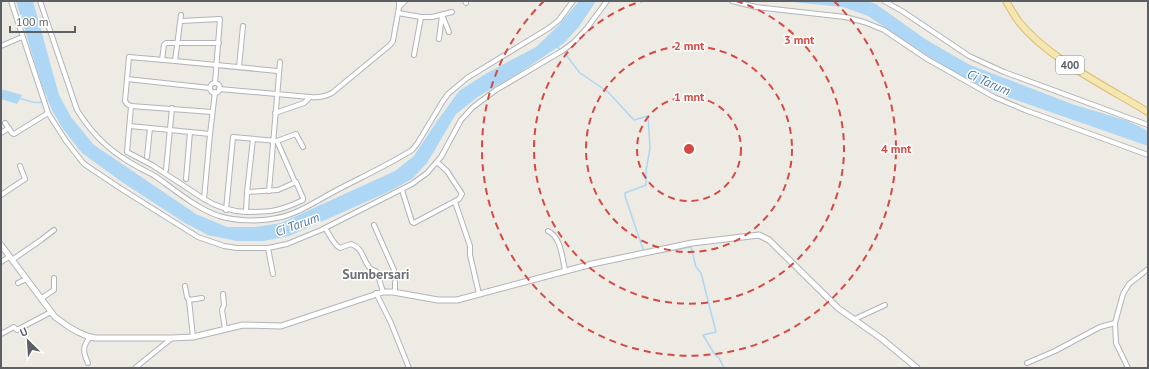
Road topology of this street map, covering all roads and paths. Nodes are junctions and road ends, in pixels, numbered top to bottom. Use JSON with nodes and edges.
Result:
{"nodes":[{"id":1,"x":11,"y":1,"type":"edge"},
{"id":2,"x":40,"y":1,"type":"edge"},
{"id":3,"x":399,"y":1,"type":"edge"},
{"id":4,"x":405,"y":1,"type":"edge"},
{"id":5,"x":573,"y":1,"type":"edge"},
{"id":6,"x":607,"y":1,"type":"edge"},
{"id":7,"x":732,"y":1,"type":"edge"},
{"id":8,"x":884,"y":1,"type":"edge"},
{"id":9,"x":1006,"y":1,"type":"edge"},
{"id":10,"x":399,"y":10,"type":"junction"},
{"id":11,"x":452,"y":12,"type":"dead end"},
{"id":12,"x":181,"y":15,"type":"dead end"},
{"id":13,"x":442,"y":15,"type":"junction"},
{"id":14,"x":421,"y":17,"type":"junction"},
{"id":15,"x":181,"y":21,"type":"junction"},
{"id":16,"x":243,"y":26,"type":"dead end"},
{"id":17,"x":449,"y":32,"type":"dead end"},
{"id":18,"x":22,"y":37,"type":"junction"},
{"id":19,"x":439,"y":39,"type":"dead end"},
{"id":20,"x":178,"y":42,"type":"junction"},
{"id":21,"x":219,"y":43,"type":"junction"},
{"id":22,"x":1,"y":46,"type":"edge"},
{"id":23,"x":414,"y":55,"type":"dead end"},
{"id":24,"x":162,"y":60,"type":"junction"},
{"id":25,"x":175,"y":61,"type":"junction"},
{"id":26,"x":280,"y":62,"type":"dead end"},
{"id":27,"x":217,"y":64,"type":"junction"},
{"id":28,"x":239,"y":67,"type":"junction"},
{"id":29,"x":278,"y":71,"type":"junction"},
{"id":30,"x":127,"y":79,"type":"junction"},
{"id":31,"x":215,"y":83,"type":"junction"},
{"id":32,"x":210,"y":88,"type":"junction"},
{"id":33,"x":219,"y":89,"type":"junction"},
{"id":34,"x":215,"y":92,"type":"junction"},
{"id":35,"x":276,"y":94,"type":"junction"},
{"id":36,"x":310,"y":97,"type":"junction"},
{"id":37,"x":131,"y":106,"type":"junction"},
{"id":38,"x":172,"y":108,"type":"junction"},
{"id":39,"x":212,"y":112,"type":"junction"},
{"id":40,"x":1148,"y":112,"type":"edge"},
{"id":41,"x":48,"y":113,"type":"junction"},
{"id":42,"x":275,"y":113,"type":"junction"},
{"id":43,"x":5,"y":123,"type":"dead end"},
{"id":44,"x":1148,"y":125,"type":"edge"},
{"id":45,"x":130,"y":126,"type":"junction"},
{"id":46,"x":9,"y":128,"type":"junction"},
{"id":47,"x":150,"y":128,"type":"junction"},
{"id":48,"x":170,"y":130,"type":"junction"},
{"id":49,"x":190,"y":132,"type":"junction"},
{"id":50,"x":1,"y":133,"type":"edge"},
{"id":51,"x":210,"y":134,"type":"junction"},
{"id":52,"x":253,"y":139,"type":"junction"},
{"id":53,"x":275,"y":141,"type":"junction"},
{"id":54,"x":303,"y":147,"type":"dead end"},
{"id":55,"x":1148,"y":155,"type":"edge"},
{"id":56,"x":147,"y":157,"type":"dead end"},
{"id":57,"x":437,"y":162,"type":"junction"},
{"id":58,"x":20,"y":166,"type":"dead end"},
{"id":59,"x":166,"y":170,"type":"dead end"},
{"id":60,"x":186,"y":179,"type":"dead end"},
{"id":61,"x":295,"y":182,"type":"junction"},
{"id":62,"x":269,"y":191,"type":"junction"},
{"id":63,"x":399,"y":191,"type":"junction"},
{"id":64,"x":247,"y":192,"type":"junction"},
{"id":65,"x":1,"y":195,"type":"edge"},
{"id":66,"x":204,"y":200,"type":"junction"},
{"id":67,"x":455,"y":202,"type":"junction"},
{"id":68,"x":226,"y":210,"type":"junction"},
{"id":69,"x":246,"y":212,"type":"junction"},
{"id":70,"x":374,"y":225,"type":"dead end"},
{"id":71,"x":325,"y":228,"type":"junction"},
{"id":72,"x":54,"y":230,"type":"dead end"},
{"id":73,"x":548,"y":231,"type":"dead end"},
{"id":74,"x":1,"y":245,"type":"edge"},
{"id":75,"x":268,"y":248,"type":"junction"},
{"id":76,"x":11,"y":259,"type":"junction"},
{"id":77,"x":1,"y":262,"type":"edge"},
{"id":78,"x":1148,"y":268,"type":"edge"},
{"id":79,"x":394,"y":270,"type":"tunnel mouth"},
{"id":80,"x":565,"y":270,"type":"junction"},
{"id":81,"x":274,"y":274,"type":"dead end"},
{"id":82,"x":54,"y":278,"type":"dead end"},
{"id":83,"x":26,"y":279,"type":"junction"},
{"id":84,"x":395,"y":282,"type":"tunnel mouth"},
{"id":85,"x":18,"y":283,"type":"dead end"},
{"id":86,"x":186,"y":286,"type":"dead end"},
{"id":87,"x":382,"y":292,"type":"junction"},
{"id":88,"x":376,"y":293,"type":"junction"},
{"id":89,"x":395,"y":293,"type":"junction"},
{"id":90,"x":223,"y":294,"type":"dead end"},
{"id":91,"x":479,"y":294,"type":"junction"},
{"id":92,"x":42,"y":298,"type":"junction"},
{"id":93,"x":202,"y":298,"type":"dead end"},
{"id":94,"x":189,"y":300,"type":"junction"},
{"id":95,"x":885,"y":305,"type":"dead end"},
{"id":96,"x":51,"y":312,"type":"junction"},
{"id":97,"x":855,"y":319,"type":"junction"},
{"id":98,"x":1115,"y":323,"type":"junction"},
{"id":99,"x":225,"y":329,"type":"junction"},
{"id":100,"x":1,"y":334,"type":"edge"},
{"id":101,"x":193,"y":336,"type":"junction"},
{"id":102,"x":90,"y":337,"type":"junction"},
{"id":103,"x":172,"y":338,"type":"junction"},
{"id":104,"x":1027,"y":362,"type":"dead end"},
{"id":105,"x":88,"y":363,"type":"dead end"},
{"id":106,"x":135,"y":368,"type":"edge"},
{"id":107,"x":409,"y":368,"type":"edge"},
{"id":108,"x":917,"y":368,"type":"edge"},
{"id":109,"x":1128,"y":368,"type":"edge"}],
"edges":[{"from":1,"to":18,"type":"street"},
{"from":2,"to":5,"type":"street"},
{"from":3,"to":10,"type":"street"},
{"from":4,"to":10,"type":"street"},
{"from":6,"to":57,"type":"street"},
{"from":7,"to":55,"type":"street"},
{"from":8,"to":44,"type":"street"},
{"from":9,"to":40,"type":"main road","number":"400"},
{"from":10,"to":14,"type":"street"},
{"from":10,"to":36,"type":"street"},
{"from":11,"to":13,"type":"street"},
{"from":12,"to":15,"type":"street"},
{"from":13,"to":14,"type":"street"},
{"from":13,"to":17,"type":"street"},
{"from":13,"to":19,"type":"street"},
{"from":14,"to":23,"type":"street"},
{"from":15,"to":20,"type":"street"},
{"from":15,"to":21,"type":"street"},
{"from":16,"to":28,"type":"street"},
{"from":18,"to":22,"type":"street"},
{"from":18,"to":41,"type":"street"},
{"from":20,"to":21,"type":"street"},
{"from":20,"to":24,"type":"street"},
{"from":20,"to":25,"type":"street"},
{"from":21,"to":27,"type":"street"},
{"from":24,"to":25,"type":"street"},
{"from":24,"to":30,"type":"street"},
{"from":25,"to":27,"type":"street"},
{"from":26,"to":29,"type":"street"},
{"from":27,"to":28,"type":"street"},
{"from":27,"to":31,"type":"street"},
{"from":28,"to":29,"type":"street"},
{"from":29,"to":35,"type":"street"},
{"from":30,"to":32,"type":"street"},
{"from":30,"to":37,"type":"street"},
{"from":31,"to":32,"type":"street"},
{"from":31,"to":33,"type":"street"},
{"from":32,"to":34,"type":"street"},
{"from":33,"to":34,"type":"street"},
{"from":33,"to":35,"type":"street"},
{"from":34,"to":39,"type":"street"},
{"from":35,"to":36,"type":"street"},
{"from":35,"to":42,"type":"street"},
{"from":36,"to":42,"type":"street"},
{"from":37,"to":38,"type":"street"},
{"from":37,"to":45,"type":"street"},
{"from":38,"to":39,"type":"street"},
{"from":38,"to":48,"type":"street"},
{"from":39,"to":51,"type":"street"},
{"from":41,"to":46,"type":"street"},
{"from":41,"to":75,"type":"street"},
{"from":42,"to":53,"type":"street"},
{"from":43,"to":46,"type":"street"},
{"from":45,"to":47,"type":"street"},
{"from":45,"to":66,"type":"street"},
{"from":46,"to":50,"type":"street"},
{"from":47,"to":48,"type":"street"},
{"from":47,"to":56,"type":"street"},
{"from":48,"to":49,"type":"street"},
{"from":48,"to":59,"type":"street"},
{"from":49,"to":51,"type":"street"},
{"from":49,"to":60,"type":"street"},
{"from":51,"to":66,"type":"street"},
{"from":52,"to":53,"type":"street"},
{"from":52,"to":64,"type":"street"},
{"from":52,"to":68,"type":"street"},
{"from":53,"to":54,"type":"street"},
{"from":53,"to":61,"type":"street"},
{"from":53,"to":62,"type":"street"},
{"from":57,"to":63,"type":"street"},
{"from":57,"to":67,"type":"street"},
{"from":58,"to":65,"type":"street"},
{"from":61,"to":62,"type":"street"},
{"from":61,"to":69,"type":"street"},
{"from":62,"to":64,"type":"street"},
{"from":63,"to":67,"type":"street"},
{"from":63,"to":71,"type":"street"},
{"from":64,"to":69,"type":"street"},
{"from":66,"to":68,"type":"street"},
{"from":67,"to":91,"type":"street"},
{"from":68,"to":69,"type":"street"},
{"from":70,"to":79,"type":"street"},
{"from":71,"to":75,"type":"street"},
{"from":71,"to":87,"type":"street"},
{"from":72,"to":76,"type":"street"},
{"from":73,"to":80,"type":"street"},
{"from":74,"to":76,"type":"street"},
{"from":75,"to":81,"type":"street"},
{"from":76,"to":77,"type":"street"},
{"from":76,"to":83,"type":"street"},
{"from":78,"to":98,"type":"street"},
{"from":80,"to":91,"type":"street"},
{"from":80,"to":97,"type":"street"},
{"from":82,"to":92,"type":"street"},
{"from":83,"to":85,"type":"street"},
{"from":83,"to":92,"type":"street"},
{"from":84,"to":89,"type":"street"},
{"from":86,"to":94,"type":"street"},
{"from":87,"to":88,"type":"street"},
{"from":87,"to":89,"type":"street"},
{"from":88,"to":99,"type":"street"},
{"from":88,"to":107,"type":"street"},
{"from":89,"to":91,"type":"street"},
{"from":90,"to":99,"type":"street"},
{"from":92,"to":96,"type":"street"},
{"from":93,"to":94,"type":"street"},
{"from":94,"to":101,"type":"street"},
{"from":95,"to":97,"type":"street"},
{"from":96,"to":100,"type":"street"},
{"from":96,"to":102,"type":"street"},
{"from":97,"to":108,"type":"street"},
{"from":98,"to":104,"type":"street"},
{"from":98,"to":109,"type":"street"},
{"from":99,"to":101,"type":"street"},
{"from":101,"to":103,"type":"street"},
{"from":102,"to":103,"type":"street"},
{"from":102,"to":105,"type":"street"},
{"from":103,"to":106,"type":"street"}]}
